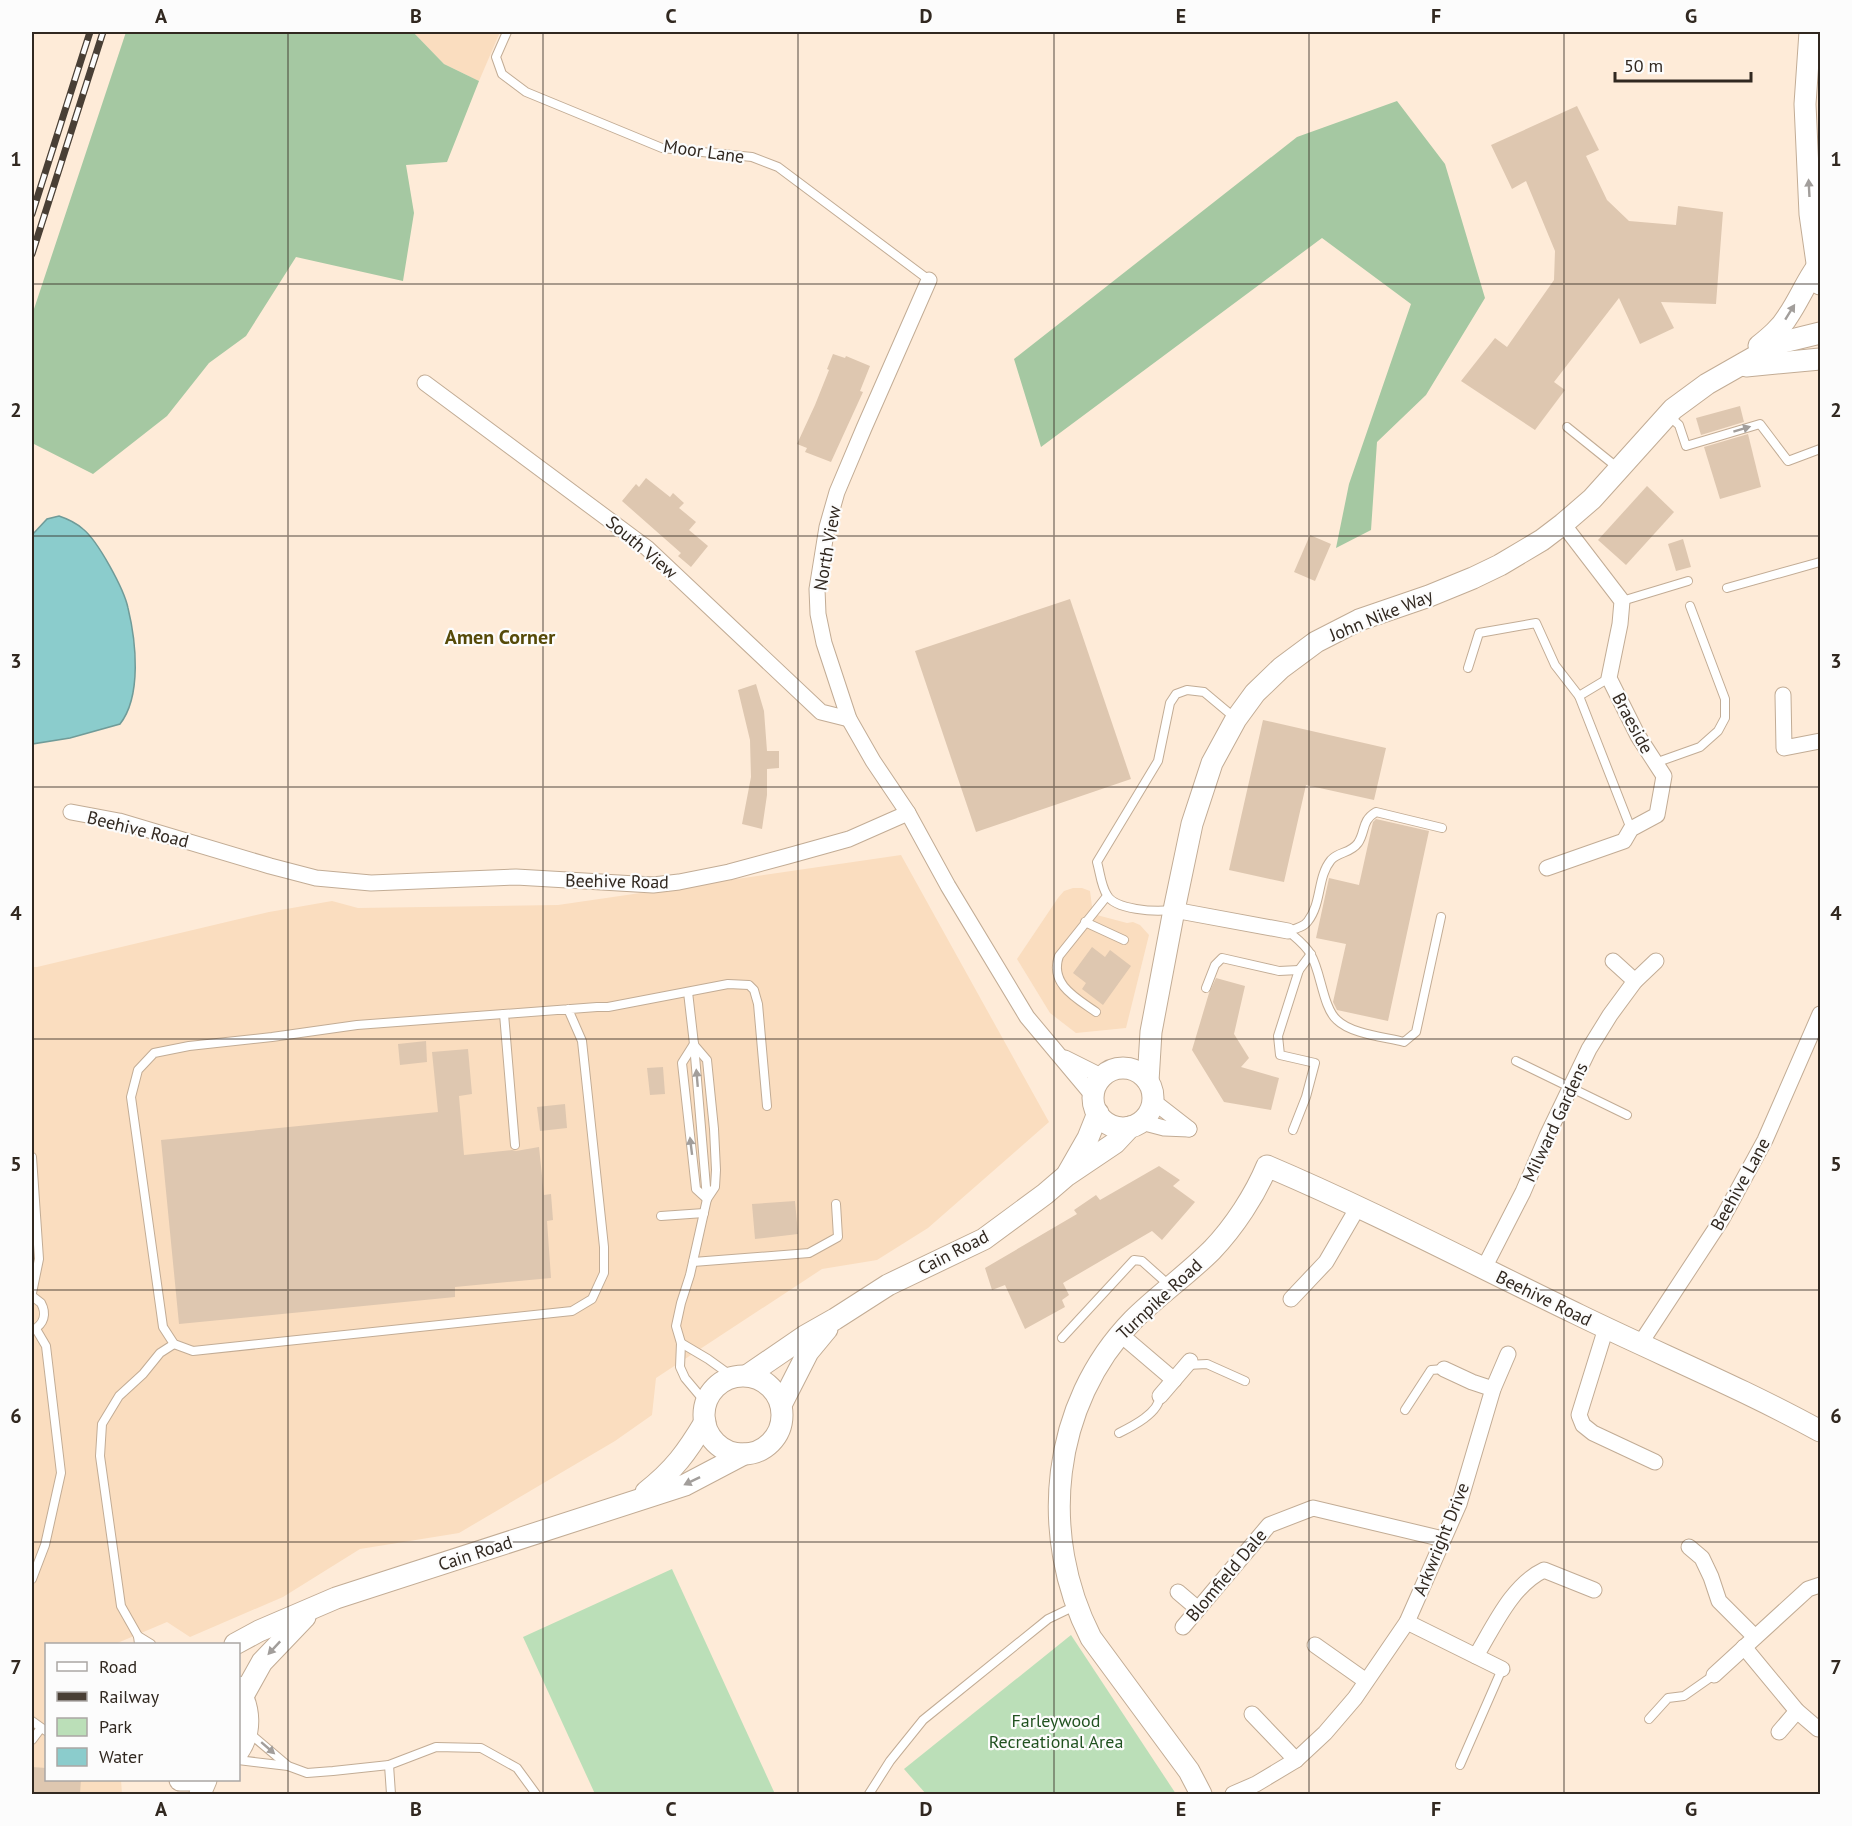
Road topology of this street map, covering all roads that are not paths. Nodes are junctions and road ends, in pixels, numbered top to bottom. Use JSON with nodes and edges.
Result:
{"nodes":[{"id":1,"x":507,"y":32,"type":"edge"},
{"id":2,"x":1810,"y":32,"type":"edge"},
{"id":3,"x":1819,"y":275,"type":"edge"},
{"id":4,"x":929,"y":280,"type":"joint"},
{"id":5,"x":1821,"y":333,"type":"edge"},
{"id":6,"x":1821,"y":359,"type":"edge"},
{"id":7,"x":1734,"y":368,"type":"junction"},
{"id":8,"x":425,"y":383,"type":"dead end"},
{"id":9,"x":1668,"y":415,"type":"junction"},
{"id":10,"x":1568,"y":427,"type":"dead end"},
{"id":11,"x":1821,"y":448,"type":"edge"},
{"id":12,"x":1619,"y":469,"type":"junction"},
{"id":13,"x":1563,"y":524,"type":"junction"},
{"id":14,"x":1821,"y":562,"type":"edge"},
{"id":15,"x":1688,"y":581,"type":"dead end"},
{"id":16,"x":1727,"y":588,"type":"dead end"},
{"id":17,"x":1622,"y":601,"type":"junction"},
{"id":18,"x":1690,"y":606,"type":"dead end"},
{"id":19,"x":1468,"y":668,"type":"dead end"},
{"id":20,"x":1610,"y":678,"type":"junction"},
{"id":21,"x":1783,"y":695,"type":"dead end"},
{"id":22,"x":1579,"y":696,"type":"junction"},
{"id":23,"x":1236,"y":719,"type":"junction"},
{"id":24,"x":849,"y":720,"type":"junction"},
{"id":25,"x":1821,"y":741,"type":"edge"},
{"id":26,"x":1655,"y":763,"type":"junction"},
{"id":27,"x":71,"y":812,"type":"dead end"},
{"id":28,"x":908,"y":813,"type":"junction"},
{"id":29,"x":1442,"y":828,"type":"dead end"},
{"id":30,"x":1631,"y":829,"type":"junction"},
{"id":31,"x":1548,"y":868,"type":"dead end"},
{"id":32,"x":1107,"y":896,"type":"junction"},
{"id":33,"x":1174,"y":910,"type":"junction"},
{"id":34,"x":1441,"y":917,"type":"dead end"},
{"id":35,"x":1085,"y":922,"type":"junction"},
{"id":36,"x":1288,"y":931,"type":"junction"},
{"id":37,"x":1124,"y":940,"type":"dead end"},
{"id":38,"x":1311,"y":954,"type":"junction"},
{"id":39,"x":1613,"y":961,"type":"dead end"},
{"id":40,"x":1656,"y":961,"type":"dead end"},
{"id":41,"x":1299,"y":970,"type":"junction"},
{"id":42,"x":1635,"y":981,"type":"junction"},
{"id":43,"x":1206,"y":988,"type":"dead end"},
{"id":44,"x":688,"y":992,"type":"junction"},
{"id":45,"x":568,"y":1009,"type":"junction"},
{"id":46,"x":1096,"y":1012,"type":"dead end"},
{"id":47,"x":504,"y":1014,"type":"junction"},
{"id":48,"x":1821,"y":1014,"type":"edge"},
{"id":49,"x":1151,"y":1032,"type":"junction"},
{"id":50,"x":694,"y":1044,"type":"junction"},
{"id":51,"x":1062,"y":1057,"type":"junction"},
{"id":52,"x":1516,"y":1060,"type":"dead end"},
{"id":53,"x":1111,"y":1073,"type":"junction"},
{"id":54,"x":1148,"y":1081,"type":"junction"},
{"id":55,"x":1571,"y":1087,"type":"junction"},
{"id":56,"x":1153,"y":1101,"type":"junction"},
{"id":57,"x":1096,"y":1105,"type":"junction"},
{"id":58,"x":767,"y":1107,"type":"dead end"},
{"id":59,"x":1627,"y":1114,"type":"dead end"},
{"id":60,"x":1135,"y":1125,"type":"junction"},
{"id":61,"x":1293,"y":1130,"type":"dead end"},
{"id":62,"x":515,"y":1145,"type":"dead end"},
{"id":63,"x":32,"y":1157,"type":"edge"},
{"id":64,"x":1267,"y":1166,"type":"joint"},
{"id":65,"x":1066,"y":1176,"type":"junction"},
{"id":66,"x":707,"y":1199,"type":"junction"},
{"id":67,"x":836,"y":1204,"type":"dead end"},
{"id":68,"x":1358,"y":1207,"type":"junction"},
{"id":69,"x":704,"y":1213,"type":"junction"},
{"id":70,"x":661,"y":1216,"type":"dead end"},
{"id":71,"x":693,"y":1262,"type":"junction"},
{"id":72,"x":1484,"y":1268,"type":"junction"},
{"id":73,"x":1171,"y":1287,"type":"junction"},
{"id":74,"x":32,"y":1295,"type":"edge"},
{"id":75,"x":1291,"y":1299,"type":"dead end"},
{"id":76,"x":835,"y":1320,"type":"junction"},
{"id":77,"x":1606,"y":1328,"type":"junction"},
{"id":78,"x":34,"y":1330,"type":"edge"},
{"id":79,"x":1120,"y":1334,"type":"junction"},
{"id":80,"x":1062,"y":1338,"type":"dead end"},
{"id":81,"x":681,"y":1343,"type":"junction"},
{"id":82,"x":174,"y":1344,"type":"junction"},
{"id":83,"x":1640,"y":1344,"type":"junction"},
{"id":84,"x":1508,"y":1354,"type":"dead end"},
{"id":85,"x":1188,"y":1363,"type":"joint"},
{"id":86,"x":1444,"y":1369,"type":"joint"},
{"id":87,"x":740,"y":1376,"type":"junction"},
{"id":88,"x":1174,"y":1380,"type":"junction"},
{"id":89,"x":1245,"y":1381,"type":"dead end"},
{"id":90,"x":1493,"y":1389,"type":"junction"},
{"id":91,"x":1160,"y":1396,"type":"joint"},
{"id":92,"x":781,"y":1405,"type":"junction"},
{"id":93,"x":1406,"y":1410,"type":"dead end"},
{"id":94,"x":706,"y":1413,"type":"junction"},
{"id":95,"x":1821,"y":1431,"type":"edge"},
{"id":96,"x":1119,"y":1433,"type":"dead end"},
{"id":97,"x":744,"y":1454,"type":"junction"},
{"id":98,"x":1655,"y":1462,"type":"dead end"},
{"id":99,"x":636,"y":1499,"type":"junction"},
{"id":100,"x":1443,"y":1539,"type":"junction"},
{"id":101,"x":1689,"y":1547,"type":"dead end"},
{"id":102,"x":32,"y":1579,"type":"edge"},
{"id":103,"x":1821,"y":1585,"type":"edge"},
{"id":104,"x":1594,"y":1590,"type":"dead end"},
{"id":105,"x":1178,"y":1592,"type":"dead end"},
{"id":106,"x":1076,"y":1605,"type":"junction"},
{"id":107,"x":314,"y":1608,"type":"junction"},
{"id":108,"x":1198,"y":1609,"type":"junction"},
{"id":109,"x":1407,"y":1622,"type":"junction"},
{"id":110,"x":1183,"y":1627,"type":"dead end"},
{"id":111,"x":138,"y":1640,"type":"edge"},
{"id":112,"x":1750,"y":1642,"type":"junction"},
{"id":113,"x":237,"y":1643,"type":"edge"},
{"id":114,"x":1315,"y":1645,"type":"dead end"},
{"id":115,"x":1476,"y":1656,"type":"junction"},
{"id":116,"x":1502,"y":1669,"type":"joint"},
{"id":117,"x":1714,"y":1675,"type":"joint"},
{"id":118,"x":1366,"y":1682,"type":"junction"},
{"id":119,"x":241,"y":1691,"type":"edge"},
{"id":120,"x":1797,"y":1712,"type":"junction"},
{"id":121,"x":1252,"y":1714,"type":"dead end"},
{"id":122,"x":1649,"y":1719,"type":"dead end"},
{"id":123,"x":32,"y":1721,"type":"edge"},
{"id":124,"x":44,"y":1729,"type":"edge"},
{"id":125,"x":1818,"y":1729,"type":"dead end"},
{"id":126,"x":247,"y":1731,"type":"junction"},
{"id":127,"x":1779,"y":1732,"type":"dead end"},
{"id":128,"x":32,"y":1740,"type":"edge"},
{"id":129,"x":240,"y":1747,"type":"edge"},
{"id":130,"x":240,"y":1760,"type":"edge"},
{"id":131,"x":1296,"y":1760,"type":"junction"},
{"id":132,"x":389,"y":1765,"type":"junction"},
{"id":133,"x":1460,"y":1765,"type":"dead end"},
{"id":134,"x":288,"y":1766,"type":"junction"},
{"id":135,"x":391,"y":1794,"type":"edge"},
{"id":136,"x":536,"y":1794,"type":"edge"},
{"id":137,"x":869,"y":1794,"type":"edge"},
{"id":138,"x":1201,"y":1794,"type":"edge"},
{"id":139,"x":1233,"y":1794,"type":"edge"}],
"edges":[{"from":1,"to":4,"type":"lane","name":"Moor Lane"},
{"from":3,"to":2,"type":"street","one_way":true},
{"from":7,"to":3,"type":"street","name":"John Nike Way","one_way":true},
{"from":4,"to":24,"type":"street","name":"North View"},
{"from":5,"to":7,"type":"street","name":"John Nike Way"},
{"from":6,"to":7,"type":"street","name":"John Nike Way"},
{"from":7,"to":9,"type":"street","name":"John Nike Way"},
{"from":8,"to":24,"type":"street","name":"South View"},
{"from":9,"to":11,"type":"lane","one_way":true},
{"from":9,"to":12,"type":"street","name":"John Nike Way"},
{"from":10,"to":12,"type":"lane"},
{"from":12,"to":13,"type":"street","name":"John Nike Way"},
{"from":13,"to":17,"type":"street"},
{"from":13,"to":23,"type":"street","name":"John Nike Way"},
{"from":14,"to":16,"type":"lane"},
{"from":15,"to":17,"type":"lane"},
{"from":17,"to":20,"type":"street","name":"Braeside"},
{"from":18,"to":26,"type":"lane"},
{"from":19,"to":22,"type":"lane"},
{"from":20,"to":22,"type":"lane"},
{"from":20,"to":26,"type":"street","name":"Braeside"},
{"from":21,"to":25,"type":"street"},
{"from":22,"to":30,"type":"lane"},
{"from":23,"to":32,"type":"lane"},
{"from":23,"to":33,"type":"street","name":"John Nike Way"},
{"from":24,"to":28,"type":"street","name":"North View"},
{"from":26,"to":30,"type":"street","name":"Braeside"},
{"from":27,"to":28,"type":"street","name":"Beehive Road"},
{"from":28,"to":51,"type":"street"},
{"from":29,"to":36,"type":"lane"},
{"from":30,"to":31,"type":"street","name":"Braeside"},
{"from":32,"to":33,"type":"lane"},
{"from":32,"to":35,"type":"lane"},
{"from":33,"to":36,"type":"street"},
{"from":33,"to":49,"type":"street","name":"John Nike Way"},
{"from":34,"to":38,"type":"lane"},
{"from":35,"to":37,"type":"lane"},
{"from":35,"to":46,"type":"lane"},
{"from":36,"to":38,"type":"lane"},
{"from":38,"to":41,"type":"lane"},
{"from":39,"to":42,"type":"street"},
{"from":40,"to":42,"type":"street","name":"Milward Gardens"},
{"from":41,"to":43,"type":"lane"},
{"from":41,"to":61,"type":"lane"},
{"from":42,"to":55,"type":"street","name":"Milward Gardens"},
{"from":44,"to":45,"type":"lane"},
{"from":44,"to":50,"type":"lane"},
{"from":44,"to":58,"type":"lane"},
{"from":45,"to":47,"type":"lane"},
{"from":45,"to":82,"type":"lane"},
{"from":47,"to":62,"type":"lane"},
{"from":47,"to":82,"type":"lane"},
{"from":48,"to":83,"type":"street","name":"Beehive Lane"},
{"from":49,"to":53,"type":"street"},
{"from":49,"to":54,"type":"street","name":"John Nike Way"},
{"from":66,"to":50,"type":"lane","one_way":true},
{"from":50,"to":66,"type":"lane"},
{"from":66,"to":50,"type":"lane","one_way":true},
{"from":51,"to":53,"type":"street"},
{"from":51,"to":57,"type":"street"},
{"from":52,"to":55,"type":"lane"},
{"from":53,"to":54,"type":"street"},
{"from":53,"to":57,"type":"street"},
{"from":54,"to":56,"type":"street"},
{"from":55,"to":59,"type":"lane"},
{"from":55,"to":72,"type":"street","name":"Milward Gardens"},
{"from":56,"to":60,"type":"street"},
{"from":56,"to":60,"type":"street"},
{"from":57,"to":60,"type":"street"},
{"from":57,"to":65,"type":"street","name":"Cain Road"},
{"from":60,"to":65,"type":"street","name":"Cain Road"},
{"from":63,"to":74,"type":"lane"},
{"from":64,"to":68,"type":"street","name":"Beehive Road"},
{"from":64,"to":73,"type":"street","name":"Turnpike Road"},
{"from":65,"to":76,"type":"street","name":"Cain Road"},
{"from":66,"to":69,"type":"lane"},
{"from":67,"to":71,"type":"lane"},
{"from":68,"to":72,"type":"street","name":"Beehive Road"},
{"from":68,"to":75,"type":"street"},
{"from":69,"to":70,"type":"lane"},
{"from":69,"to":71,"type":"lane"},
{"from":71,"to":81,"type":"lane"},
{"from":72,"to":77,"type":"street","name":"Beehive Road"},
{"from":73,"to":79,"type":"street","name":"Turnpike Road"},
{"from":73,"to":80,"type":"lane"},
{"from":74,"to":78,"type":"lane"},
{"from":76,"to":87,"type":"street","name":"Cain Road"},
{"from":76,"to":92,"type":"street","name":"Cain Road"},
{"from":77,"to":83,"type":"street","name":"Beehive Road"},
{"from":77,"to":98,"type":"street"},
{"from":78,"to":102,"type":"lane"},
{"from":79,"to":88,"type":"street"},
{"from":79,"to":106,"type":"street","name":"Turnpike Road"},
{"from":81,"to":87,"type":"lane"},
{"from":81,"to":94,"type":"lane"},
{"from":82,"to":111,"type":"lane"},
{"from":83,"to":95,"type":"street","name":"Beehive Road"},
{"from":84,"to":90,"type":"street","name":"Arkwright Drive"},
{"from":85,"to":88,"type":"street"},
{"from":85,"to":89,"type":"lane"},
{"from":86,"to":90,"type":"street"},
{"from":86,"to":93,"type":"lane"},
{"from":87,"to":92,"type":"street"},
{"from":87,"to":94,"type":"street"},
{"from":88,"to":91,"type":"street"},
{"from":90,"to":100,"type":"street","name":"Arkwright Drive"},
{"from":91,"to":96,"type":"lane"},
{"from":92,"to":97,"type":"street"},
{"from":94,"to":97,"type":"street"},
{"from":94,"to":99,"type":"street","name":"Cain Road"},
{"from":97,"to":99,"type":"street","name":"Cain Road","one_way":true},
{"from":99,"to":107,"type":"street","name":"Cain Road"},
{"from":100,"to":108,"type":"street","name":"Blomfield Dale"},
{"from":100,"to":109,"type":"street","name":"Arkwright Drive"},
{"from":101,"to":112,"type":"street"},
{"from":103,"to":112,"type":"street"},
{"from":104,"to":115,"type":"street"},
{"from":105,"to":108,"type":"street"},
{"from":106,"to":137,"type":"lane"},
{"from":106,"to":138,"type":"street","name":"Turnpike Road"},
{"from":107,"to":113,"type":"street","name":"Cain Road"},
{"from":107,"to":119,"type":"street","name":"Cain Road","one_way":true},
{"from":108,"to":110,"type":"street","name":"Blomfield Dale"},
{"from":109,"to":115,"type":"street"},
{"from":109,"to":118,"type":"street","name":"Arkwright Drive"},
{"from":112,"to":117,"type":"street"},
{"from":112,"to":120,"type":"street"},
{"from":114,"to":118,"type":"street"},
{"from":115,"to":116,"type":"street"},
{"from":116,"to":133,"type":"lane"},
{"from":117,"to":122,"type":"lane"},
{"from":118,"to":131,"type":"street","name":"Arkwright Drive"},
{"from":119,"to":126,"type":"street"},
{"from":120,"to":125,"type":"street"},
{"from":120,"to":127,"type":"street"},
{"from":121,"to":131,"type":"street"},
{"from":123,"to":124,"type":"lane"},
{"from":124,"to":128,"type":"lane"},
{"from":126,"to":129,"type":"street"},
{"from":126,"to":134,"type":"lane","one_way":true},
{"from":130,"to":134,"type":"lane"},
{"from":131,"to":139,"type":"street","name":"Arkwright Drive"},
{"from":132,"to":134,"type":"lane"},
{"from":132,"to":135,"type":"lane"},
{"from":132,"to":136,"type":"lane"}]}
